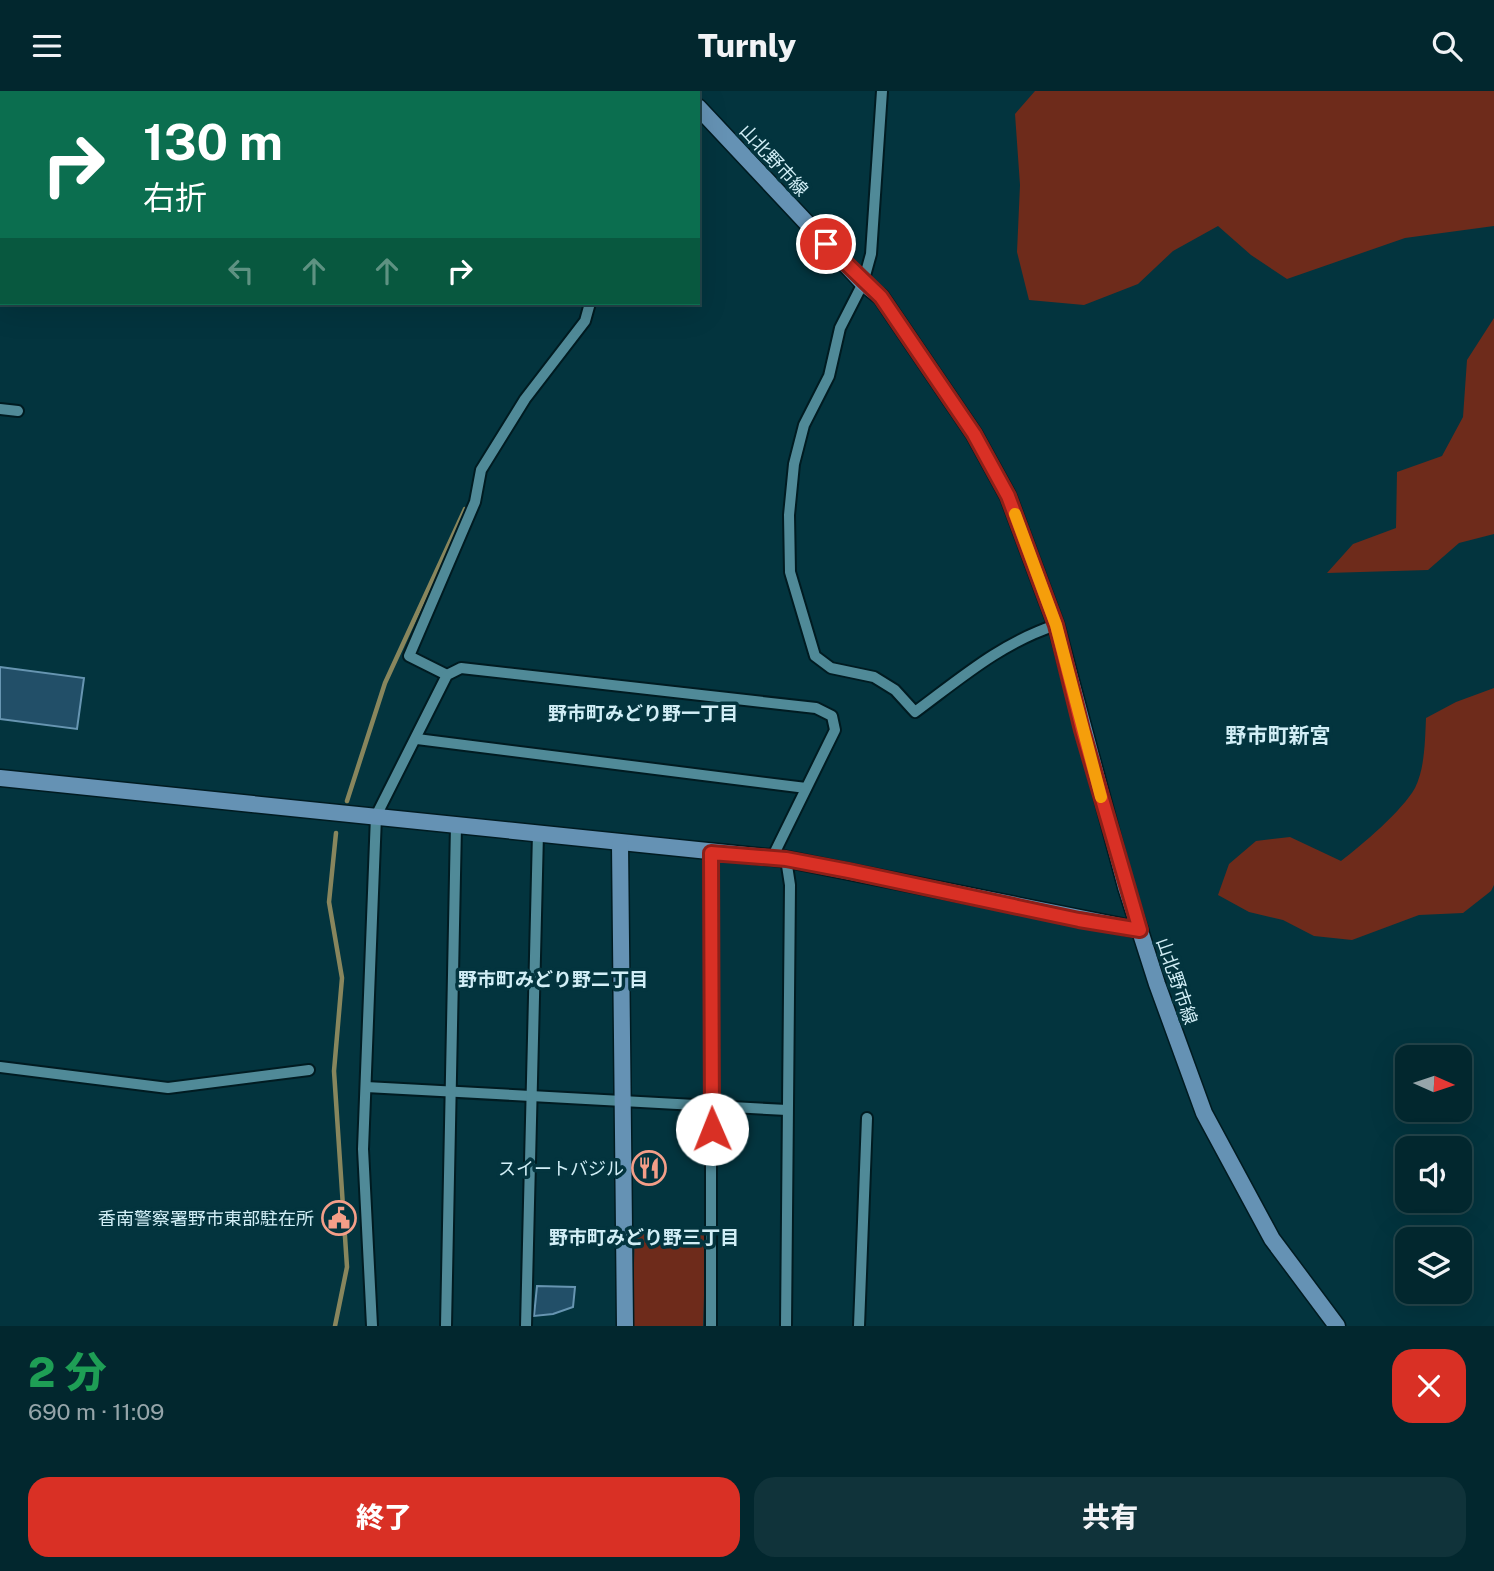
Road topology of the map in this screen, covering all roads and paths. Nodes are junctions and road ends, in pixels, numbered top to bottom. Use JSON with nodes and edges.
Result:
{"nodes":[{"id":1,"x":882,"y":91,"type":"edge"},
{"id":2,"x":700,"y":109,"type":"edge"},
{"id":3,"x":863,"y":283,"type":"junction"},
{"id":4,"x":589,"y":305,"type":"edge"},
{"id":5,"x":0,"y":409,"type":"edge"},
{"id":6,"x":18,"y":411,"type":"dead end"},
{"id":7,"x":1056,"y":625,"type":"junction"},
{"id":8,"x":447,"y":675,"type":"junction"},
{"id":9,"x":417,"y":739,"type":"junction"},
{"id":10,"x":0,"y":778,"type":"edge"},
{"id":11,"x":806,"y":789,"type":"junction"},
{"id":12,"x":376,"y":817,"type":"junction"},
{"id":13,"x":456,"y":825,"type":"junction"},
{"id":14,"x":538,"y":833,"type":"junction"},
{"id":15,"x":620,"y":844,"type":"junction"},
{"id":16,"x":711,"y":853,"type":"junction"},
{"id":17,"x":779,"y":859,"type":"junction"},
{"id":18,"x":1140,"y":930,"type":"junction"},
{"id":19,"x":0,"y":1067,"type":"edge"},
{"id":20,"x":309,"y":1070,"type":"dead end"},
{"id":21,"x":366,"y":1087,"type":"junction"},
{"id":22,"x":451,"y":1092,"type":"junction"},
{"id":23,"x":531,"y":1096,"type":"junction"},
{"id":24,"x":620,"y":1101,"type":"junction"},
{"id":25,"x":711,"y":1104,"type":"junction"},
{"id":26,"x":787,"y":1109,"type":"junction"},
{"id":27,"x":867,"y":1118,"type":"dead end"},
{"id":28,"x":372,"y":1326,"type":"edge"},
{"id":29,"x":446,"y":1326,"type":"edge"},
{"id":30,"x":526,"y":1326,"type":"edge"},
{"id":31,"x":625,"y":1326,"type":"edge"},
{"id":32,"x":711,"y":1326,"type":"edge"},
{"id":33,"x":786,"y":1326,"type":"edge"},
{"id":34,"x":859,"y":1326,"type":"edge"},
{"id":35,"x":1337,"y":1326,"type":"edge"}],
"edges":[{"from":1,"to":3,"type":"street"},
{"from":2,"to":3,"type":"street","name":"山北野市線"},
{"from":3,"to":7,"type":"street","name":"山北野市線"},
{"from":3,"to":7,"type":"street"},
{"from":4,"to":8,"type":"street"},
{"from":5,"to":6,"type":"street"},
{"from":7,"to":18,"type":"street","name":"山北野市線"},
{"from":8,"to":9,"type":"street"},
{"from":8,"to":11,"type":"street"},
{"from":9,"to":11,"type":"street"},
{"from":9,"to":12,"type":"street"},
{"from":10,"to":12,"type":"street"},
{"from":11,"to":17,"type":"street"},
{"from":12,"to":13,"type":"street"},
{"from":12,"to":21,"type":"street"},
{"from":13,"to":14,"type":"street"},
{"from":13,"to":22,"type":"street"},
{"from":14,"to":15,"type":"street"},
{"from":14,"to":23,"type":"street"},
{"from":15,"to":16,"type":"street"},
{"from":15,"to":24,"type":"street"},
{"from":16,"to":17,"type":"street"},
{"from":16,"to":25,"type":"street"},
{"from":17,"to":18,"type":"street"},
{"from":17,"to":26,"type":"street"},
{"from":18,"to":35,"type":"street","name":"山北野市線"},
{"from":19,"to":20,"type":"street"},
{"from":21,"to":22,"type":"street"},
{"from":21,"to":28,"type":"street"},
{"from":22,"to":23,"type":"street"},
{"from":22,"to":29,"type":"street"},
{"from":23,"to":24,"type":"street"},
{"from":23,"to":30,"type":"street"},
{"from":24,"to":25,"type":"street"},
{"from":24,"to":31,"type":"street"},
{"from":25,"to":26,"type":"street"},
{"from":25,"to":32,"type":"street"},
{"from":26,"to":33,"type":"street"},
{"from":27,"to":34,"type":"street"}]}
